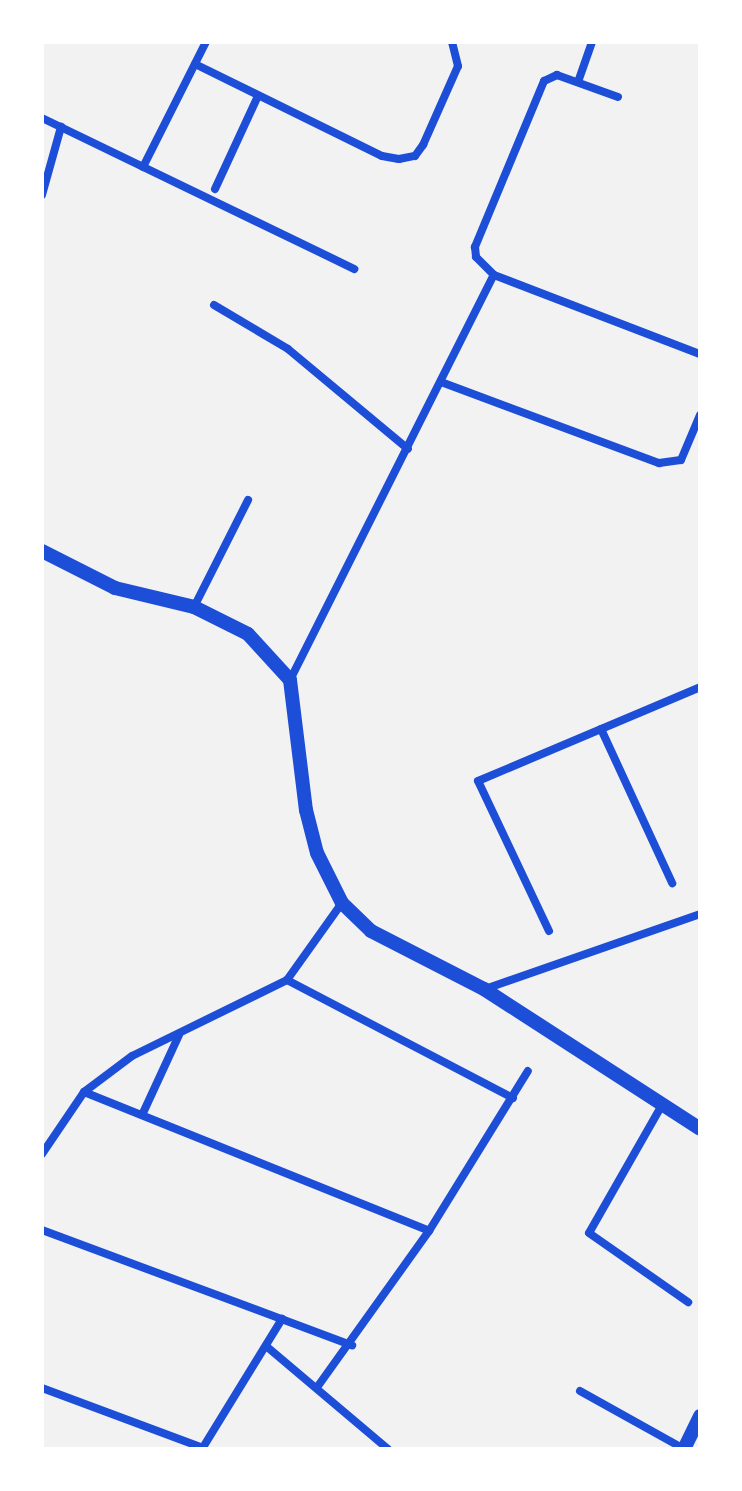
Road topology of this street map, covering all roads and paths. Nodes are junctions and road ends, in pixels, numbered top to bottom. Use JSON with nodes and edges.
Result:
{"nodes":[{"id":1,"x":206,"y":42,"type":"edge"},
{"id":2,"x":452,"y":42,"type":"edge"},
{"id":3,"x":592,"y":42,"type":"edge"},
{"id":4,"x":195,"y":64,"type":"junction"},
{"id":5,"x":578,"y":82,"type":"junction"},
{"id":6,"x":258,"y":96,"type":"junction"},
{"id":7,"x":618,"y":97,"type":"dead end"},
{"id":8,"x":42,"y":118,"type":"edge"},
{"id":9,"x":61,"y":127,"type":"junction"},
{"id":10,"x":143,"y":167,"type":"junction"},
{"id":11,"x":215,"y":189,"type":"dead end"},
{"id":12,"x":42,"y":195,"type":"edge"},
{"id":13,"x":354,"y":269,"type":"dead end"},
{"id":14,"x":494,"y":275,"type":"junction"},
{"id":15,"x":214,"y":305,"type":"dead end"},
{"id":16,"x":700,"y":354,"type":"edge"},
{"id":17,"x":441,"y":382,"type":"junction"},
{"id":18,"x":700,"y":415,"type":"edge"},
{"id":19,"x":408,"y":449,"type":"junction"},
{"id":20,"x":248,"y":500,"type":"dead end"},
{"id":21,"x":42,"y":551,"type":"edge"},
{"id":22,"x":194,"y":607,"type":"junction"},
{"id":23,"x":290,"y":680,"type":"junction"},
{"id":24,"x":700,"y":687,"type":"edge"},
{"id":25,"x":601,"y":729,"type":"junction"},
{"id":26,"x":672,"y":883,"type":"dead end"},
{"id":27,"x":342,"y":903,"type":"junction"},
{"id":28,"x":700,"y":914,"type":"edge"},
{"id":29,"x":549,"y":931,"type":"dead end"},
{"id":30,"x":287,"y":980,"type":"junction"},
{"id":31,"x":484,"y":989,"type":"junction"},
{"id":32,"x":179,"y":1034,"type":"junction"},
{"id":33,"x":528,"y":1071,"type":"dead end"},
{"id":34,"x":84,"y":1092,"type":"junction"},
{"id":35,"x":513,"y":1098,"type":"junction"},
{"id":36,"x":662,"y":1105,"type":"junction"},
{"id":37,"x":143,"y":1113,"type":"junction"},
{"id":38,"x":700,"y":1129,"type":"edge"},
{"id":39,"x":42,"y":1154,"type":"edge"},
{"id":40,"x":42,"y":1230,"type":"edge"},
{"id":41,"x":429,"y":1231,"type":"junction"},
{"id":42,"x":688,"y":1302,"type":"dead end"},
{"id":43,"x":282,"y":1319,"type":"junction"},
{"id":44,"x":352,"y":1345,"type":"junction"},
{"id":45,"x":266,"y":1346,"type":"junction"},
{"id":46,"x":318,"y":1386,"type":"junction"},
{"id":47,"x":42,"y":1388,"type":"edge"},
{"id":48,"x":580,"y":1391,"type":"dead end"},
{"id":49,"x":700,"y":1416,"type":"edge"},
{"id":50,"x":696,"y":1435,"type":"edge"},
{"id":51,"x":202,"y":1449,"type":"edge"},
{"id":52,"x":388,"y":1449,"type":"edge"},
{"id":53,"x":684,"y":1449,"type":"edge"}],
"edges":[{"from":1,"to":4,"type":"street"},
{"from":2,"to":6,"type":"street"},
{"from":3,"to":5,"type":"street"},
{"from":4,"to":6,"type":"street"},
{"from":4,"to":10,"type":"street"},
{"from":5,"to":7,"type":"street"},
{"from":5,"to":14,"type":"street"},
{"from":6,"to":11,"type":"street"},
{"from":8,"to":9,"type":"street"},
{"from":9,"to":10,"type":"street"},
{"from":9,"to":12,"type":"street"},
{"from":10,"to":13,"type":"street"},
{"from":14,"to":16,"type":"street"},
{"from":14,"to":17,"type":"street"},
{"from":15,"to":19,"type":"street"},
{"from":17,"to":18,"type":"street"},
{"from":17,"to":19,"type":"street"},
{"from":19,"to":23,"type":"street"},
{"from":20,"to":22,"type":"street"},
{"from":21,"to":22,"type":"street"},
{"from":22,"to":23,"type":"street"},
{"from":23,"to":27,"type":"street"},
{"from":24,"to":25,"type":"street"},
{"from":25,"to":26,"type":"street"},
{"from":25,"to":29,"type":"street"},
{"from":27,"to":30,"type":"street"},
{"from":27,"to":31,"type":"street"},
{"from":28,"to":31,"type":"street"},
{"from":30,"to":32,"type":"street"},
{"from":30,"to":35,"type":"street"},
{"from":31,"to":36,"type":"street"},
{"from":32,"to":34,"type":"street"},
{"from":32,"to":37,"type":"street"},
{"from":33,"to":35,"type":"street"},
{"from":34,"to":37,"type":"street"},
{"from":34,"to":39,"type":"street"},
{"from":35,"to":41,"type":"street"},
{"from":36,"to":38,"type":"street"},
{"from":36,"to":42,"type":"street"},
{"from":37,"to":41,"type":"street"},
{"from":40,"to":43,"type":"street"},
{"from":41,"to":44,"type":"street"},
{"from":43,"to":44,"type":"street"},
{"from":43,"to":45,"type":"street"},
{"from":44,"to":46,"type":"street"},
{"from":45,"to":46,"type":"street"},
{"from":45,"to":51,"type":"street"},
{"from":46,"to":52,"type":"street"},
{"from":47,"to":51,"type":"street"},
{"from":48,"to":53,"type":"street"},
{"from":49,"to":50,"type":"street"},
{"from":50,"to":53,"type":"street"}]}
